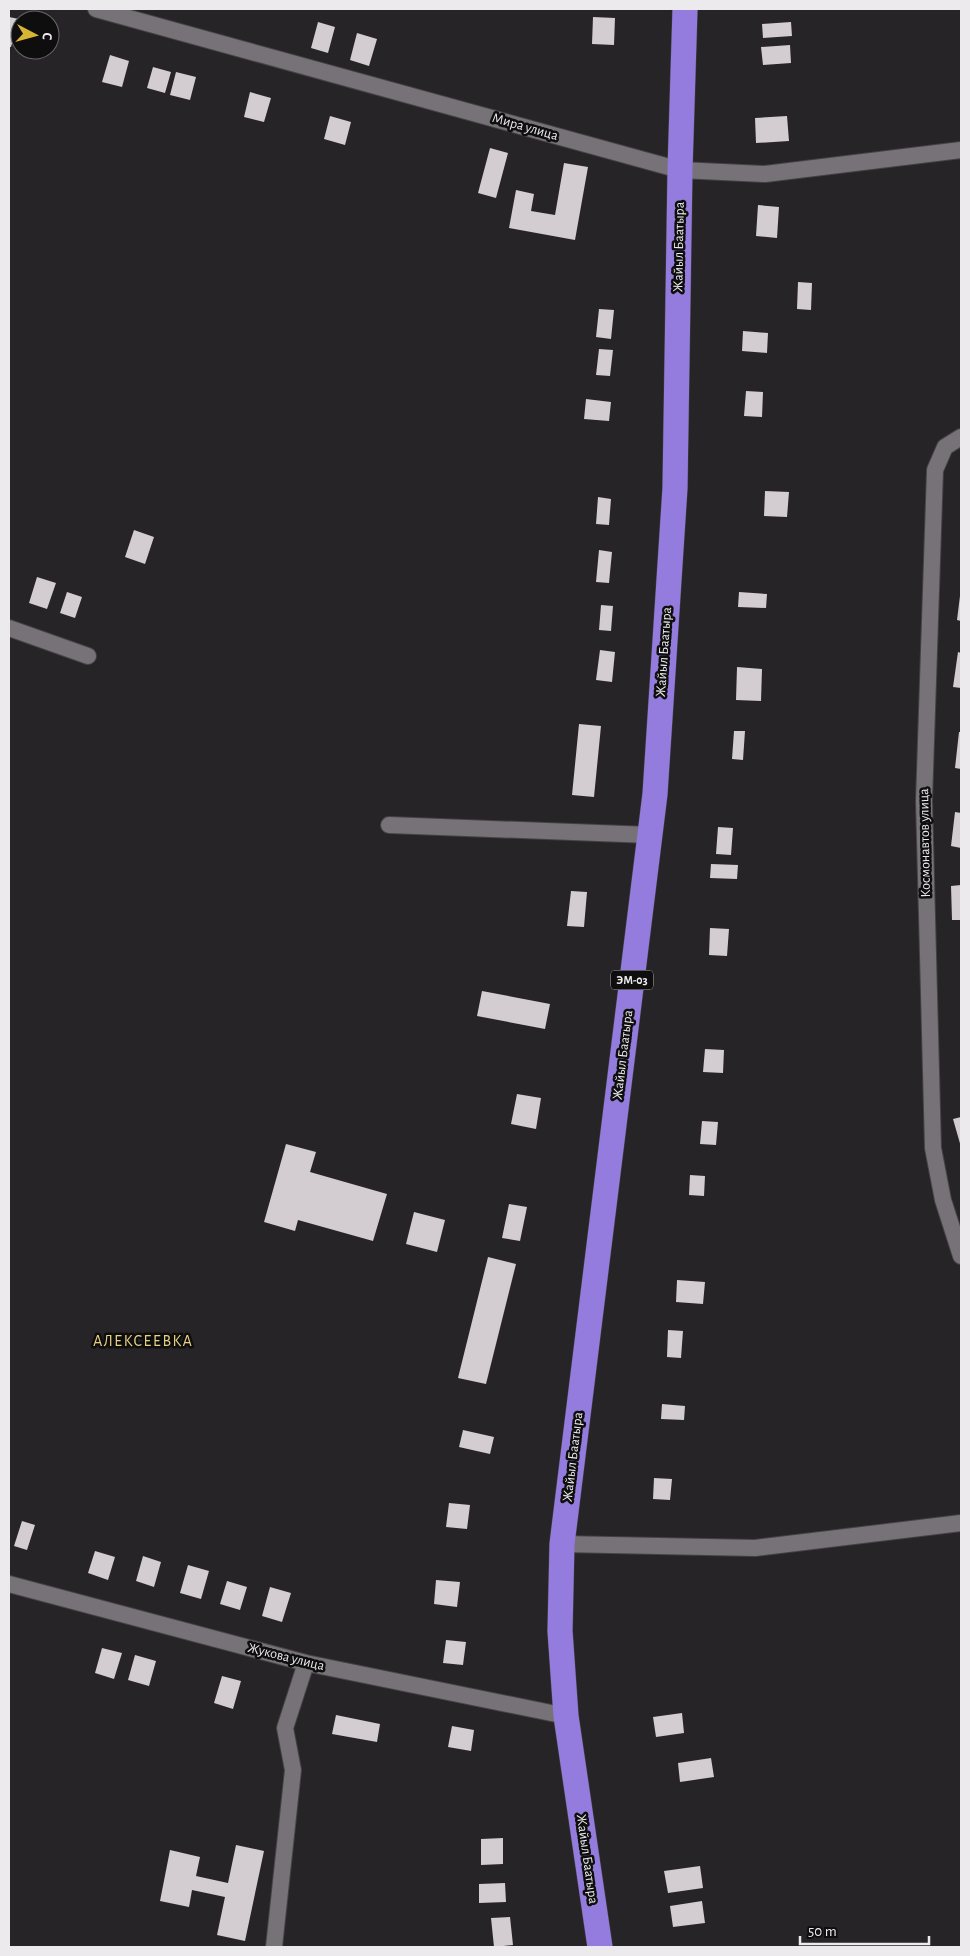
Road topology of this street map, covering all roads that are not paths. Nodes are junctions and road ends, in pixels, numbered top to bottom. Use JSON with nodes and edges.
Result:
{"nodes":[{"id":1,"x":96,"y":9,"type":"edge"},
{"id":2,"x":686,"y":9,"type":"edge"},
{"id":3,"x":961,"y":150,"type":"edge"},
{"id":4,"x":680,"y":170,"type":"junction"},
{"id":5,"x":961,"y":437,"type":"edge"},
{"id":6,"x":9,"y":628,"type":"edge"},
{"id":7,"x":88,"y":656,"type":"dead end"},
{"id":8,"x":389,"y":825,"type":"dead end"},
{"id":9,"x":650,"y":835,"type":"junction"},
{"id":10,"x":961,"y":1256,"type":"edge"},
{"id":11,"x":961,"y":1523,"type":"edge"},
{"id":12,"x":562,"y":1544,"type":"junction"},
{"id":13,"x":9,"y":1584,"type":"edge"},
{"id":14,"x":306,"y":1664,"type":"junction"},
{"id":15,"x":566,"y":1716,"type":"junction"},
{"id":16,"x":274,"y":1947,"type":"edge"},
{"id":17,"x":600,"y":1947,"type":"edge"}],
"edges":[{"from":1,"to":4,"type":"street","name":"Мира улица"},
{"from":2,"to":4,"type":"highway","name":"Жайыл Баатыра","number":"ЭМ-03"},
{"from":3,"to":4,"type":"street","name":"Мира улица"},
{"from":4,"to":9,"type":"highway","name":"Жайыл Баатыра","number":"ЭМ-03"},
{"from":5,"to":10,"type":"street","name":"Космонавтов улица"},
{"from":6,"to":7,"type":"street"},
{"from":8,"to":9,"type":"street"},
{"from":9,"to":12,"type":"highway","name":"Жайыл Баатыра","number":"ЭМ-03"},
{"from":11,"to":12,"type":"street"},
{"from":12,"to":15,"type":"highway","name":"Жайыл Баатыра","number":"ЭМ-03"},
{"from":13,"to":14,"type":"street","name":"Жукова улица"},
{"from":14,"to":15,"type":"street","name":"Жукова улица"},
{"from":14,"to":16,"type":"street"},
{"from":15,"to":17,"type":"highway","name":"Жайыл Баатыра","number":"ЭМ-03"}]}
